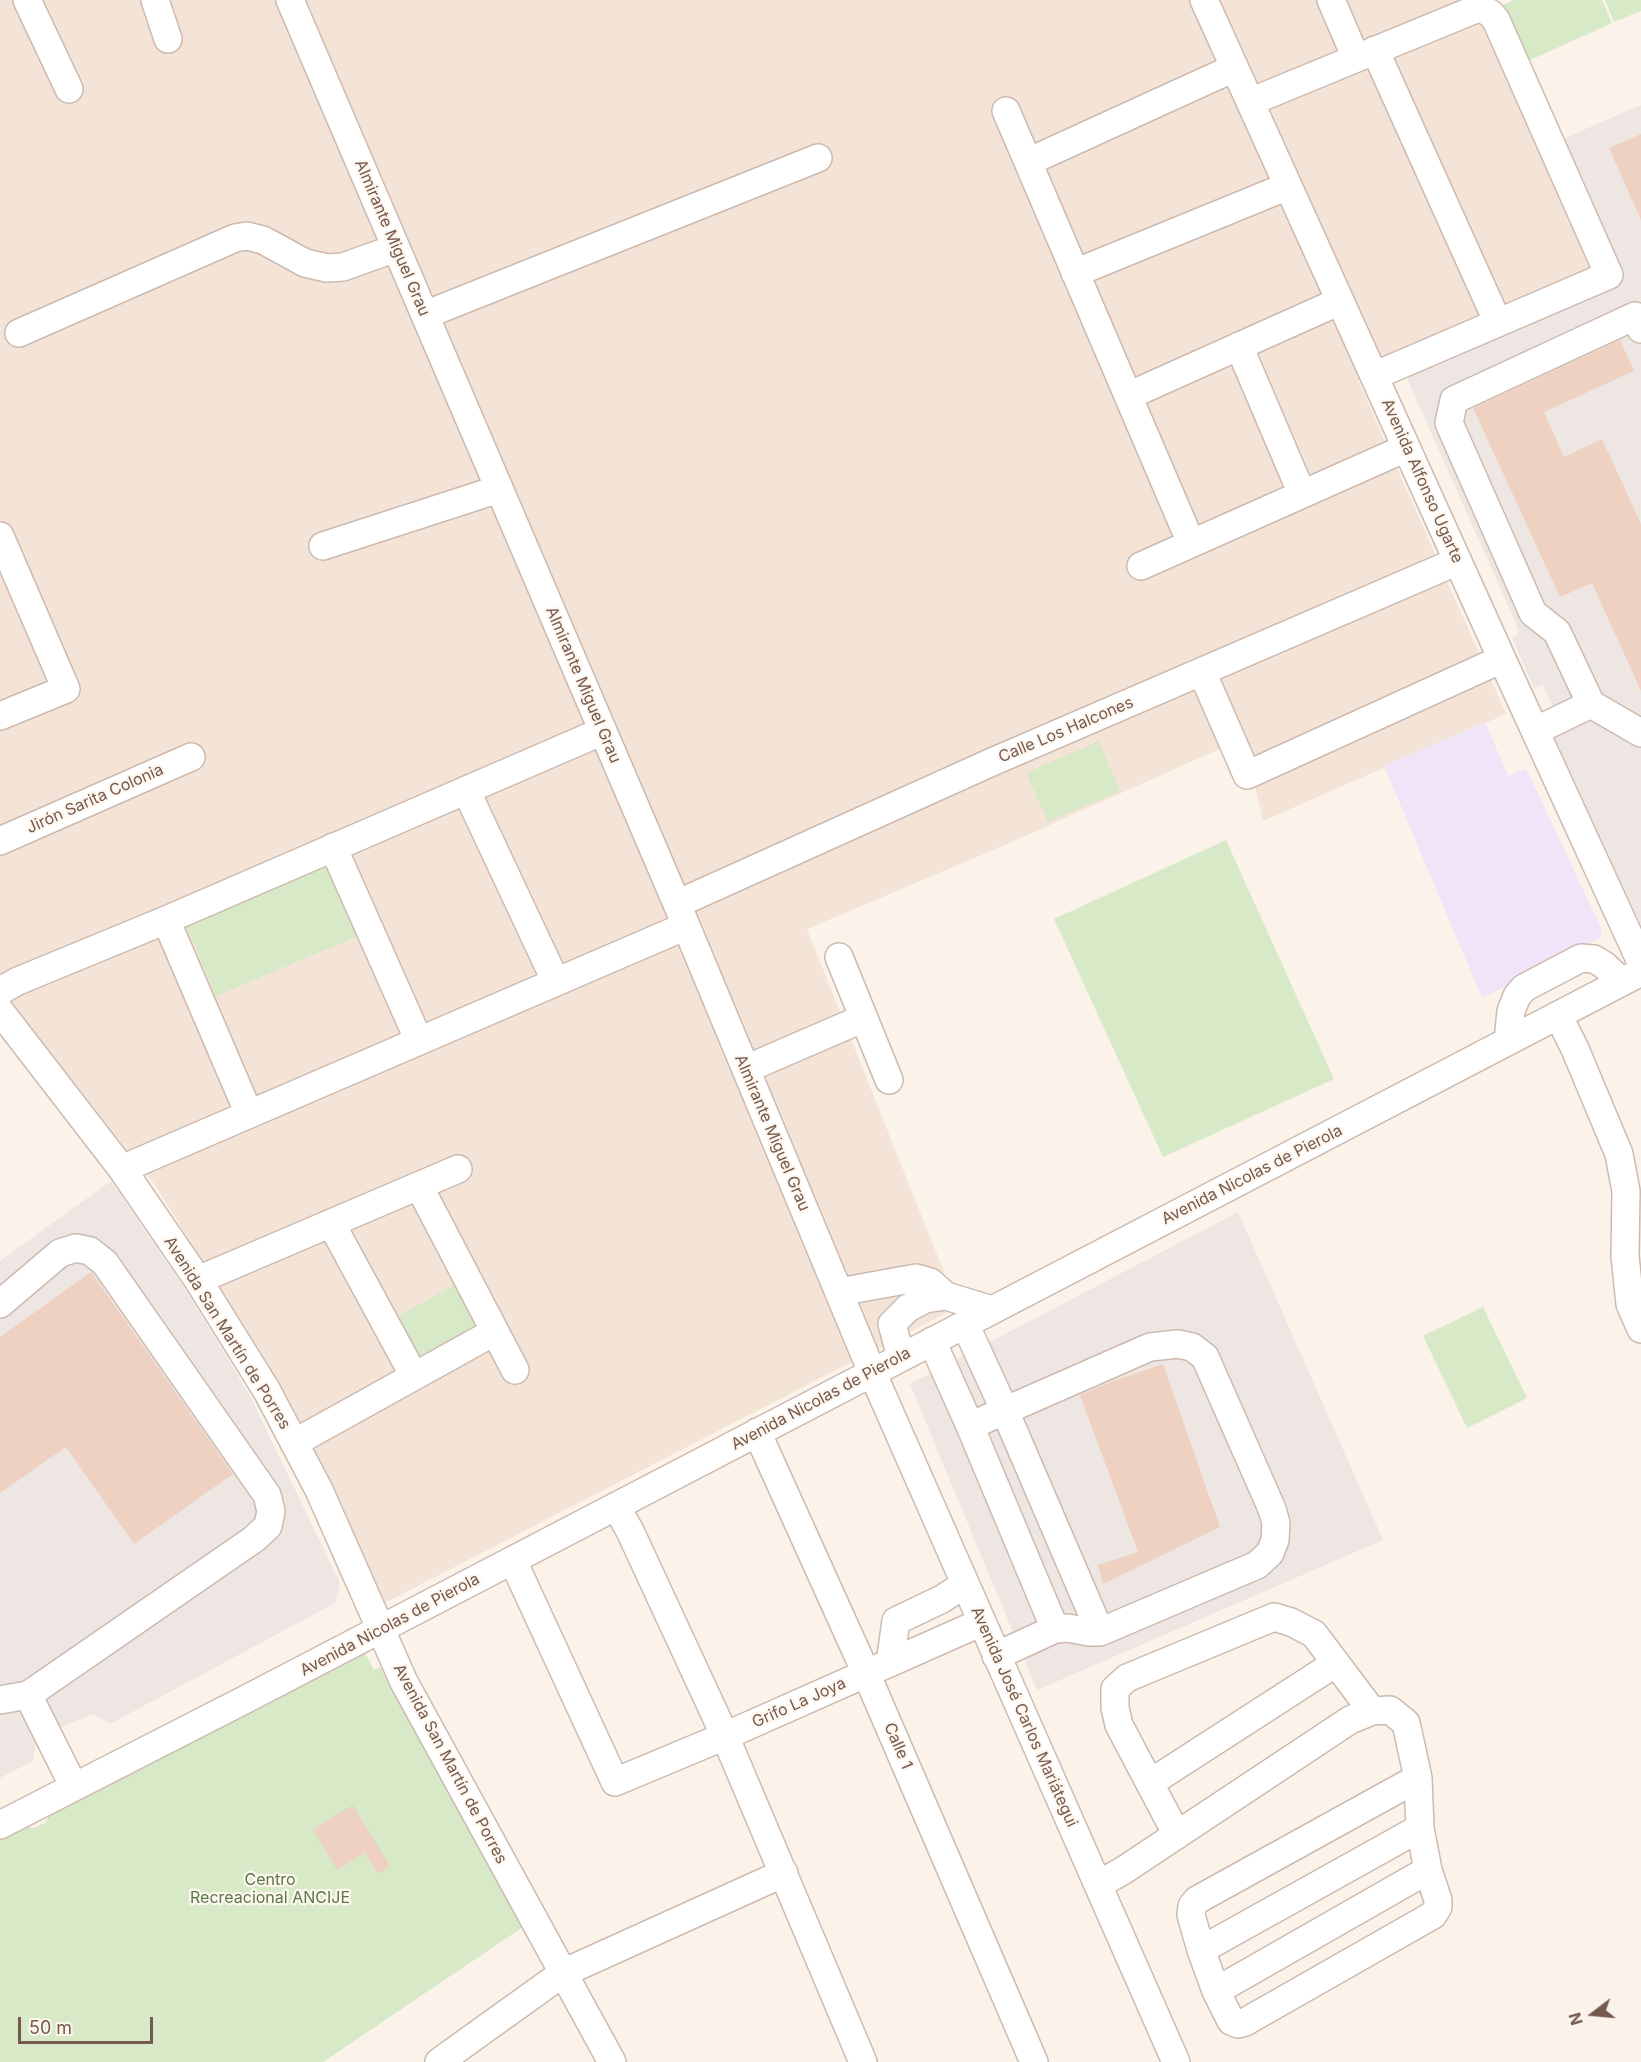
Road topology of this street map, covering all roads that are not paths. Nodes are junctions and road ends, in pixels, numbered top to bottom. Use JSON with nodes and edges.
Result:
{"nodes":[{"id":1,"x":27,"y":0,"type":"edge"},
{"id":2,"x":155,"y":0,"type":"edge"},
{"id":3,"x":290,"y":0,"type":"edge"},
{"id":4,"x":1204,"y":0,"type":"edge"},
{"id":5,"x":1331,"y":0,"type":"edge"},
{"id":6,"x":1443,"y":10,"type":"edge"},
{"id":7,"x":168,"y":39,"type":"dead end"},
{"id":8,"x":1366,"y":54,"type":"junction"},
{"id":9,"x":1234,"y":68,"type":"junction"},
{"id":10,"x":69,"y":89,"type":"dead end"},
{"id":11,"x":1250,"y":102,"type":"junction"},
{"id":12,"x":1006,"y":111,"type":"dead end"},
{"id":13,"x":818,"y":158,"type":"dead end"},
{"id":14,"x":1028,"y":162,"type":"junction"},
{"id":15,"x":1288,"y":186,"type":"junction"},
{"id":16,"x":396,"y":248,"type":"junction"},
{"id":17,"x":1075,"y":273,"type":"junction"},
{"id":18,"x":1340,"y":301,"type":"junction"},
{"id":19,"x":425,"y":315,"type":"junction"},
{"id":20,"x":1498,"y":323,"type":"junction"},
{"id":21,"x":1641,"y":329,"type":"edge"},
{"id":22,"x":19,"y":333,"type":"dead end"},
{"id":23,"x":1239,"y":346,"type":"junction"},
{"id":24,"x":1374,"y":376,"type":"junction"},
{"id":25,"x":1128,"y":396,"type":"junction"},
{"id":26,"x":1406,"y":448,"type":"junction"},
{"id":27,"x":499,"y":489,"type":"junction"},
{"id":28,"x":1302,"y":494,"type":"junction"},
{"id":29,"x":0,"y":536,"type":"edge"},
{"id":30,"x":1191,"y":543,"type":"junction"},
{"id":31,"x":323,"y":546,"type":"dead end"},
{"id":32,"x":1458,"y":561,"type":"junction"},
{"id":33,"x":1141,"y":566,"type":"dead end"},
{"id":34,"x":1502,"y":659,"type":"junction"},
{"id":35,"x":1202,"y":672,"type":"junction"},
{"id":36,"x":1591,"y":704,"type":"junction"},
{"id":37,"x":0,"y":716,"type":"edge"},
{"id":38,"x":603,"y":730,"type":"junction"},
{"id":39,"x":1535,"y":731,"type":"junction"},
{"id":40,"x":1641,"y":733,"type":"edge"},
{"id":41,"x":191,"y":757,"type":"dead end"},
{"id":42,"x":466,"y":790,"type":"junction"},
{"id":43,"x":0,"y":841,"type":"edge"},
{"id":44,"x":333,"y":847,"type":"junction"},
{"id":45,"x":682,"y":915,"type":"junction"},
{"id":46,"x":166,"y":920,"type":"junction"},
{"id":47,"x":838,"y":957,"type":"dead end"},
{"id":48,"x":1641,"y":962,"type":"edge"},
{"id":49,"x":1632,"y":977,"type":"edge"},
{"id":50,"x":556,"y":982,"type":"junction"},
{"id":51,"x":0,"y":991,"type":"edge"},
{"id":52,"x":0,"y":1011,"type":"edge"},
{"id":53,"x":1558,"y":1015,"type":"junction"},
{"id":54,"x":864,"y":1018,"type":"junction"},
{"id":55,"x":419,"y":1041,"type":"junction"},
{"id":56,"x":1508,"y":1041,"type":"junction"},
{"id":57,"x":746,"y":1069,"type":"junction"},
{"id":58,"x":889,"y":1080,"type":"dead end"},
{"id":59,"x":249,"y":1114,"type":"junction"},
{"id":60,"x":122,"y":1169,"type":"junction"},
{"id":61,"x":459,"y":1170,"type":"dead end"},
{"id":62,"x":419,"y":1186,"type":"junction"},
{"id":63,"x":332,"y":1223,"type":"junction"},
{"id":64,"x":198,"y":1280,"type":"junction"},
{"id":65,"x":839,"y":1292,"type":"junction"},
{"id":66,"x":946,"y":1296,"type":"junction"},
{"id":67,"x":0,"y":1304,"type":"edge"},
{"id":68,"x":992,"y":1310,"type":"junction"},
{"id":69,"x":892,"y":1324,"type":"junction"},
{"id":70,"x":965,"y":1324,"type":"junction"},
{"id":71,"x":1641,"y":1329,"type":"edge"},
{"id":72,"x":494,"y":1332,"type":"junction"},
{"id":73,"x":859,"y":1340,"type":"junction"},
{"id":74,"x":932,"y":1341,"type":"junction"},
{"id":75,"x":901,"y":1357,"type":"junction"},
{"id":76,"x":514,"y":1370,"type":"dead end"},
{"id":77,"x":872,"y":1372,"type":"junction"},
{"id":78,"x":414,"y":1377,"type":"junction"},
{"id":79,"x":1005,"y":1411,"type":"junction"},
{"id":80,"x":970,"y":1426,"type":"junction"},
{"id":81,"x":757,"y":1432,"type":"junction"},
{"id":82,"x":294,"y":1443,"type":"junction"},
{"id":83,"x":616,"y":1506,"type":"junction"},
{"id":84,"x":513,"y":1560,"type":"junction"},
{"id":85,"x":965,"y":1584,"type":"junction"},
{"id":86,"x":942,"y":1599,"type":"junction"},
{"id":87,"x":970,"y":1628,"type":"junction"},
{"id":88,"x":1056,"y":1629,"type":"junction"},
{"id":89,"x":380,"y":1630,"type":"junction"},
{"id":90,"x":1100,"y":1632,"type":"junction"},
{"id":91,"x":996,"y":1656,"type":"junction"},
{"id":92,"x":1336,"y":1663,"type":"junction"},
{"id":93,"x":878,"y":1668,"type":"junction"},
{"id":94,"x":28,"y":1695,"type":"junction"},
{"id":95,"x":0,"y":1700,"type":"edge"},
{"id":96,"x":1372,"y":1711,"type":"junction"},
{"id":97,"x":725,"y":1736,"type":"junction"},
{"id":98,"x":1418,"y":1778,"type":"junction"},
{"id":99,"x":1150,"y":1783,"type":"junction"},
{"id":100,"x":74,"y":1787,"type":"junction"},
{"id":101,"x":0,"y":1825,"type":"edge"},
{"id":102,"x":1420,"y":1828,"type":"junction"},
{"id":103,"x":1177,"y":1834,"type":"junction"},
{"id":104,"x":1428,"y":1870,"type":"junction"},
{"id":105,"x":784,"y":1873,"type":"junction"},
{"id":106,"x":1098,"y":1885,"type":"junction"},
{"id":107,"x":1201,"y":1950,"type":"junction"},
{"id":108,"x":563,"y":1973,"type":"junction"},
{"id":109,"x":1216,"y":1991,"type":"junction"},
{"id":110,"x":439,"y":2062,"type":"edge"},
{"id":111,"x":612,"y":2062,"type":"edge"},
{"id":112,"x":864,"y":2062,"type":"edge"},
{"id":113,"x":1034,"y":2062,"type":"edge"},
{"id":114,"x":1176,"y":2062,"type":"edge"}],
"edges":[{"from":1,"to":10,"type":"street"},
{"from":2,"to":7,"type":"street"},
{"from":3,"to":16,"type":"street","name":"Almirante Miguel Grau"},
{"from":4,"to":9,"type":"street","name":"Avenida Alfonso Ugarte"},
{"from":5,"to":8,"type":"street"},
{"from":6,"to":8,"type":"street"},
{"from":6,"to":20,"type":"street"},
{"from":8,"to":11,"type":"street"},
{"from":8,"to":20,"type":"street"},
{"from":9,"to":11,"type":"street","name":"Avenida Alfonso Ugarte"},
{"from":9,"to":14,"type":"street"},
{"from":11,"to":15,"type":"street","name":"Avenida Alfonso Ugarte"},
{"from":12,"to":14,"type":"street"},
{"from":13,"to":19,"type":"street"},
{"from":14,"to":17,"type":"street"},
{"from":15,"to":17,"type":"street"},
{"from":15,"to":18,"type":"street","name":"Avenida Alfonso Ugarte"},
{"from":16,"to":19,"type":"street","name":"Almirante Miguel Grau"},
{"from":16,"to":22,"type":"street"},
{"from":17,"to":25,"type":"street"},
{"from":18,"to":23,"type":"street"},
{"from":18,"to":24,"type":"street","name":"Avenida Alfonso Ugarte"},
{"from":19,"to":27,"type":"street","name":"Almirante Miguel Grau"},
{"from":20,"to":24,"type":"street"},
{"from":21,"to":36,"type":"street"},
{"from":23,"to":25,"type":"street"},
{"from":23,"to":28,"type":"street"},
{"from":24,"to":26,"type":"street","name":"Avenida Alfonso Ugarte"},
{"from":25,"to":30,"type":"street"},
{"from":26,"to":28,"type":"street"},
{"from":26,"to":32,"type":"street","name":"Avenida Alfonso Ugarte"},
{"from":27,"to":31,"type":"street"},
{"from":27,"to":38,"type":"street","name":"Almirante Miguel Grau"},
{"from":28,"to":30,"type":"street"},
{"from":29,"to":37,"type":"street"},
{"from":30,"to":33,"type":"street"},
{"from":32,"to":34,"type":"street","name":"Avenida Alfonso Ugarte"},
{"from":32,"to":35,"type":"street","name":"Calle Los Halcones"},
{"from":34,"to":35,"type":"street"},
{"from":34,"to":39,"type":"street","name":"Avenida Alfonso Ugarte"},
{"from":35,"to":45,"type":"street","name":"Calle Los Halcones"},
{"from":36,"to":39,"type":"street"},
{"from":36,"to":40,"type":"street"},
{"from":38,"to":42,"type":"street"},
{"from":38,"to":45,"type":"street","name":"Almirante Miguel Grau"},
{"from":39,"to":48,"type":"street","name":"Avenida Alfonso Ugarte"},
{"from":41,"to":43,"type":"street","name":"Jirón Sarita Colonia"},
{"from":42,"to":44,"type":"street"},
{"from":42,"to":50,"type":"street"},
{"from":44,"to":46,"type":"street"},
{"from":44,"to":55,"type":"street"},
{"from":45,"to":50,"type":"street","name":"Calle Los Halcones"},
{"from":45,"to":57,"type":"street","name":"Almirante Miguel Grau"},
{"from":46,"to":51,"type":"street"},
{"from":46,"to":59,"type":"street"},
{"from":47,"to":54,"type":"street"},
{"from":49,"to":53,"type":"street","name":"Avenida Nicolas de Pierola"},
{"from":49,"to":56,"type":"street"},
{"from":50,"to":55,"type":"street","name":"Calle Los Halcones"},
{"from":52,"to":60,"type":"street","name":"Avenida San Martín de Porres"},
{"from":53,"to":56,"type":"street","name":"Avenida Nicolas de Pierola"},
{"from":53,"to":71,"type":"street"},
{"from":54,"to":57,"type":"street"},
{"from":54,"to":58,"type":"street"},
{"from":55,"to":59,"type":"street","name":"Calle Los Halcones"},
{"from":56,"to":68,"type":"street","name":"Avenida Nicolas de Pierola"},
{"from":57,"to":65,"type":"street","name":"Almirante Miguel Grau"},
{"from":59,"to":60,"type":"street","name":"Calle Los Halcones"},
{"from":60,"to":64,"type":"street","name":"Avenida San Martín de Porres"},
{"from":61,"to":62,"type":"street"},
{"from":62,"to":63,"type":"street"},
{"from":62,"to":72,"type":"street"},
{"from":63,"to":64,"type":"street"},
{"from":63,"to":78,"type":"street"},
{"from":64,"to":82,"type":"street","name":"Avenida San Martín de Porres"},
{"from":65,"to":66,"type":"street"},
{"from":65,"to":73,"type":"street","name":"Almirante Miguel Grau"},
{"from":66,"to":68,"type":"street"},
{"from":66,"to":69,"type":"street"},
{"from":67,"to":94,"type":"street"},
{"from":68,"to":70,"type":"street","name":"Avenida Nicolas de Pierola"},
{"from":69,"to":73,"type":"street"},
{"from":69,"to":75,"type":"street"},
{"from":70,"to":74,"type":"street","name":"Avenida Nicolas de Pierola"},
{"from":70,"to":79,"type":"street"},
{"from":72,"to":76,"type":"street"},
{"from":72,"to":78,"type":"street"},
{"from":73,"to":77,"type":"street","name":"Almirante Miguel Grau"},
{"from":74,"to":75,"type":"street","name":"Avenida Nicolas de Pierola"},
{"from":74,"to":80,"type":"street"},
{"from":75,"to":77,"type":"street","name":"Avenida Nicolas de Pierola"},
{"from":77,"to":81,"type":"street","name":"Avenida Nicolas de Pierola"},
{"from":77,"to":85,"type":"street","name":"Avenida José Carlos Mariátegui"},
{"from":78,"to":82,"type":"street"},
{"from":79,"to":80,"type":"street"},
{"from":79,"to":90,"type":"street"},
{"from":79,"to":90,"type":"street"},
{"from":80,"to":88,"type":"street"},
{"from":81,"to":83,"type":"street","name":"Avenida Nicolas de Pierola"},
{"from":81,"to":93,"type":"street","name":"Calle 1"},
{"from":82,"to":89,"type":"street","name":"Avenida San Martín de Porres"},
{"from":83,"to":84,"type":"street","name":"Avenida Nicolas de Pierola"},
{"from":83,"to":97,"type":"street"},
{"from":84,"to":89,"type":"street","name":"Avenida Nicolas de Pierola"},
{"from":84,"to":97,"type":"street","name":"Grifo La Joya"},
{"from":85,"to":86,"type":"street"},
{"from":85,"to":87,"type":"street","name":"Avenida José Carlos Mariátegui"},
{"from":86,"to":87,"type":"street"},
{"from":86,"to":93,"type":"street"},
{"from":87,"to":91,"type":"street","name":"Avenida José Carlos Mariátegui"},
{"from":87,"to":93,"type":"street","name":"Grifo La Joya"},
{"from":88,"to":90,"type":"street"},
{"from":88,"to":91,"type":"street"},
{"from":89,"to":100,"type":"street","name":"Avenida Nicolas de Pierola"},
{"from":89,"to":108,"type":"street","name":"Avenida San Martín de Porres"},
{"from":91,"to":106,"type":"street","name":"Avenida José Carlos Mariátegui"},
{"from":92,"to":96,"type":"street"},
{"from":92,"to":99,"type":"street"},
{"from":92,"to":99,"type":"street"},
{"from":93,"to":97,"type":"street","name":"Grifo La Joya"},
{"from":93,"to":113,"type":"street","name":"Calle 1"},
{"from":94,"to":95,"type":"street"},
{"from":94,"to":100,"type":"street"},
{"from":96,"to":98,"type":"street"},
{"from":96,"to":103,"type":"street"},
{"from":97,"to":105,"type":"street"},
{"from":98,"to":102,"type":"street"},
{"from":98,"to":107,"type":"street"},
{"from":99,"to":103,"type":"street"},
{"from":100,"to":101,"type":"street","name":"Avenida Nicolas de Pierola"},
{"from":102,"to":104,"type":"street"},
{"from":102,"to":107,"type":"street"},
{"from":103,"to":106,"type":"street"},
{"from":104,"to":109,"type":"street"},
{"from":104,"to":109,"type":"street"},
{"from":105,"to":108,"type":"street"},
{"from":105,"to":112,"type":"street"},
{"from":106,"to":114,"type":"street","name":"Avenida José Carlos Mariátegui"},
{"from":107,"to":109,"type":"street"},
{"from":108,"to":110,"type":"street"},
{"from":108,"to":111,"type":"street","name":"Avenida San Martín de Porres"}]}
